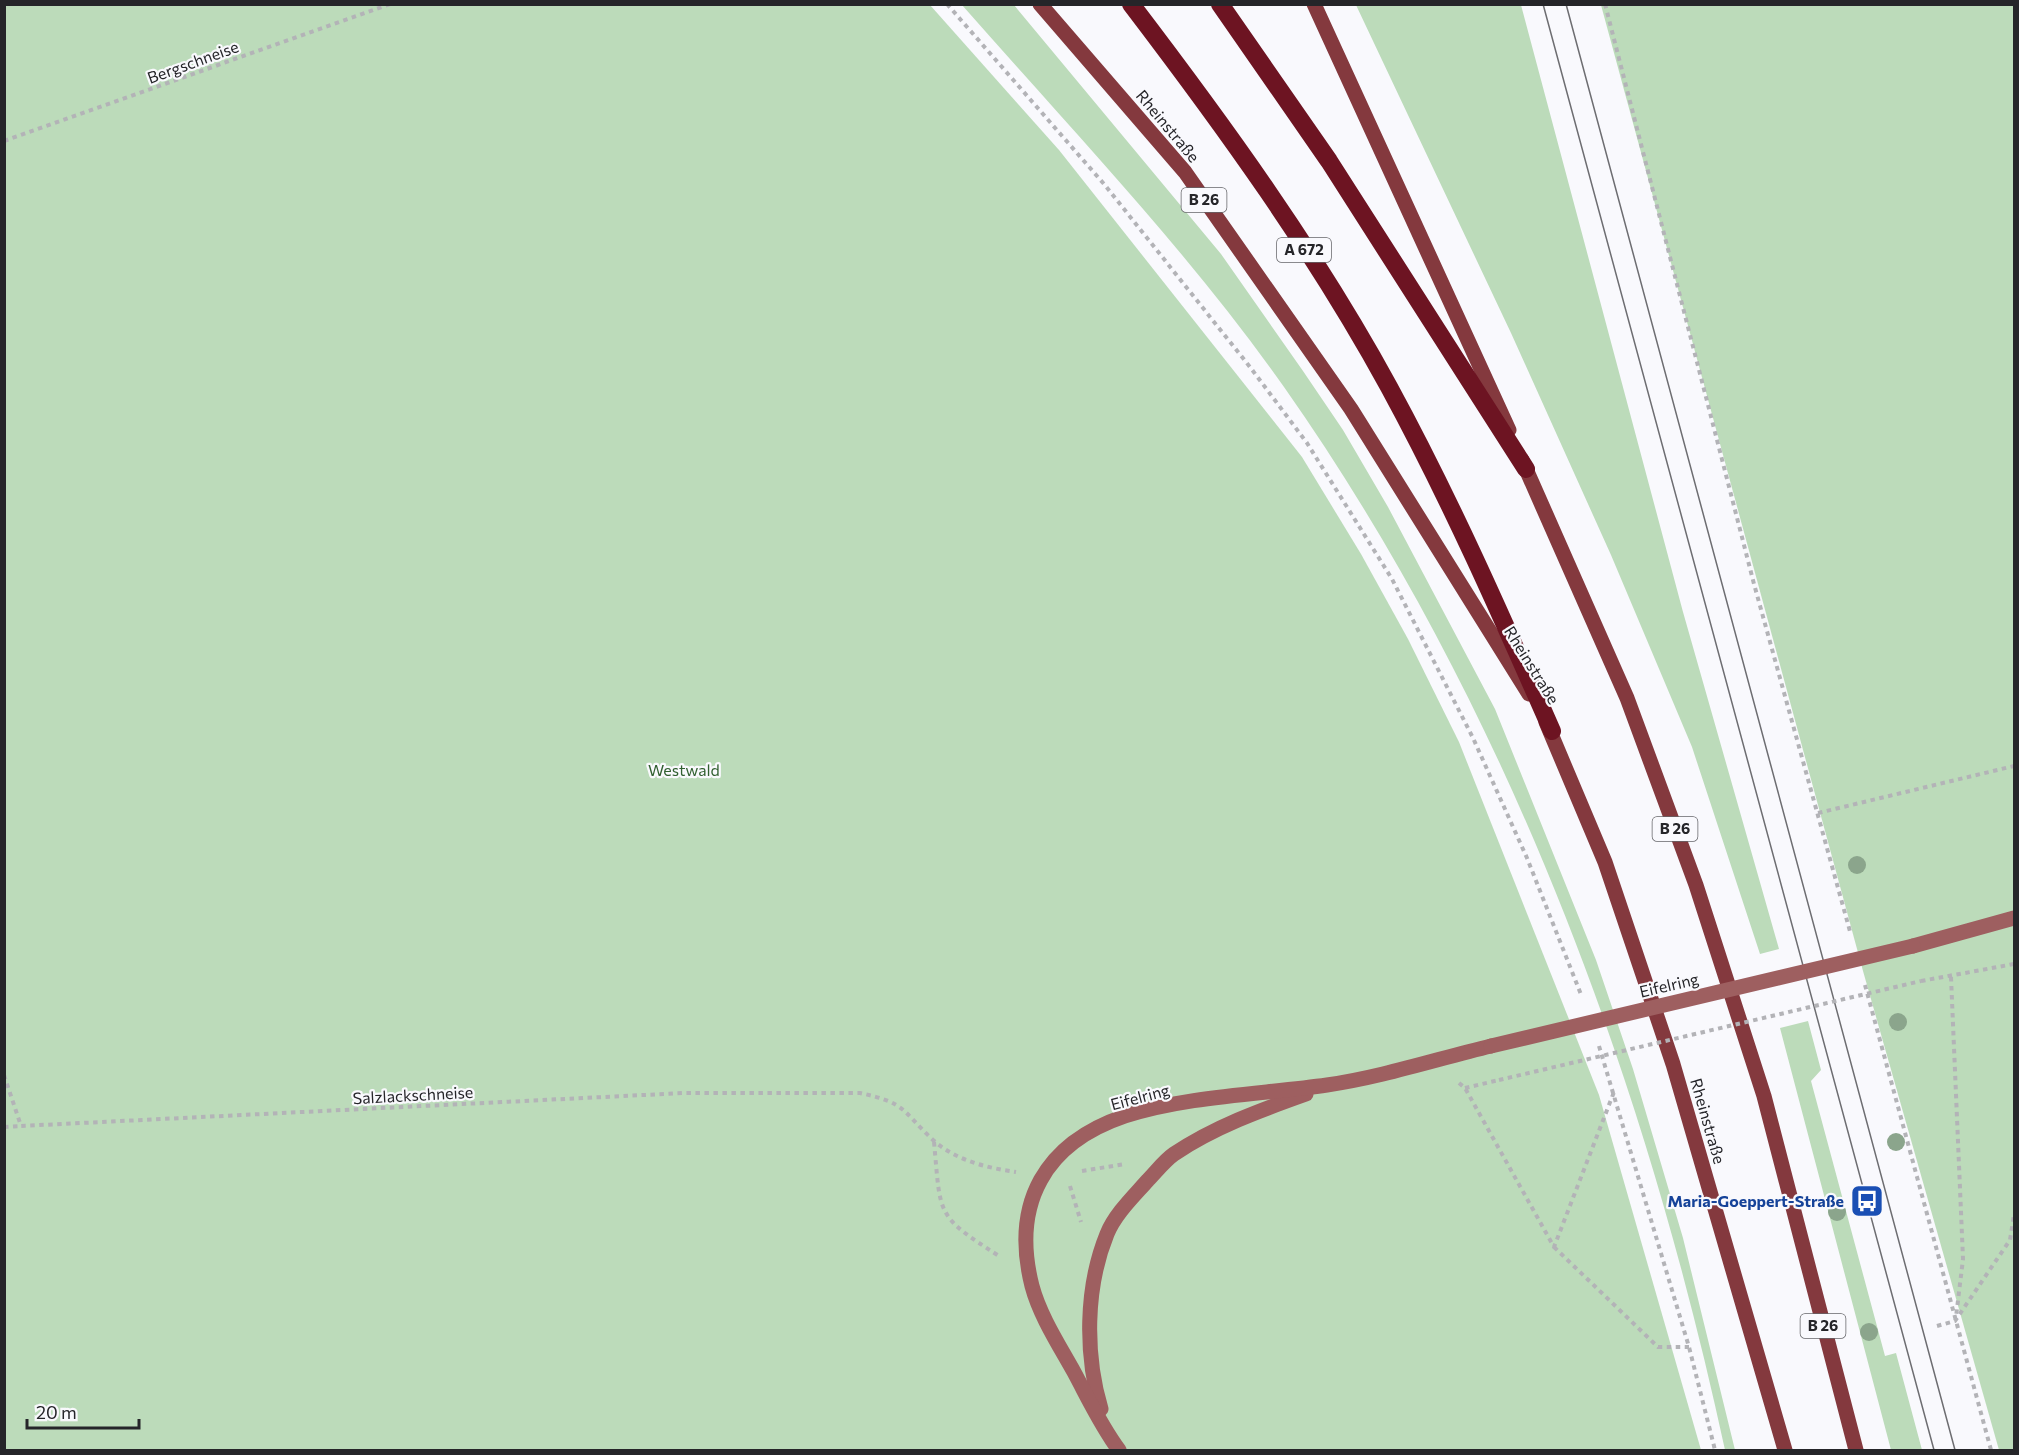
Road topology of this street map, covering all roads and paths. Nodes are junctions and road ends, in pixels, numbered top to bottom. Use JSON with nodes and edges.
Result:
{"nodes":[{"id":1,"x":390,"y":4,"type":"edge"},
{"id":2,"x":947,"y":4,"type":"edge"},
{"id":3,"x":1040,"y":4,"type":"edge"},
{"id":4,"x":1131,"y":4,"type":"edge"},
{"id":5,"x":1220,"y":4,"type":"edge"},
{"id":6,"x":1314,"y":4,"type":"edge"},
{"id":7,"x":1605,"y":4,"type":"edge"},
{"id":8,"x":4,"y":141,"type":"edge"},
{"id":9,"x":1526,"y":469,"type":"junction"},
{"id":10,"x":1552,"y":731,"type":"junction"},
{"id":11,"x":2014,"y":766,"type":"edge"},
{"id":12,"x":1818,"y":813,"type":"junction"},
{"id":13,"x":2014,"y":918,"type":"edge"},
{"id":14,"x":1853,"y":940,"type":"dead end"},
{"id":15,"x":2014,"y":964,"type":"edge"},
{"id":16,"x":1862,"y":975,"type":"dead end"},
{"id":17,"x":1951,"y":977,"type":"junction"},
{"id":18,"x":1585,"y":1005,"type":"dead end"},
{"id":19,"x":1596,"y":1037,"type":"dead end"},
{"id":20,"x":1426,"y":1062,"type":"junction"},
{"id":21,"x":4,"y":1076,"type":"edge"},
{"id":22,"x":1330,"y":1085,"type":"junction"},
{"id":23,"x":1466,"y":1088,"type":"junction"},
{"id":24,"x":1614,"y":1091,"type":"junction"},
{"id":25,"x":21,"y":1126,"type":"junction"},
{"id":26,"x":4,"y":1127,"type":"edge"},
{"id":27,"x":934,"y":1141,"type":"junction"},
{"id":28,"x":1171,"y":1156,"type":"junction"},
{"id":29,"x":1077,"y":1172,"type":"dead end"},
{"id":30,"x":1042,"y":1176,"type":"junction"},
{"id":31,"x":2014,"y":1215,"type":"edge"},
{"id":32,"x":1554,"y":1246,"type":"junction"},
{"id":33,"x":1032,"y":1286,"type":"junction"},
{"id":34,"x":1955,"y":1321,"type":"junction"},
{"id":35,"x":1937,"y":1326,"type":"dead end"},
{"id":36,"x":1689,"y":1347,"type":"junction"},
{"id":37,"x":1108,"y":1435,"type":"junction"},
{"id":38,"x":1119,"y":1450,"type":"edge"},
{"id":39,"x":1715,"y":1450,"type":"edge"},
{"id":40,"x":1785,"y":1450,"type":"edge"},
{"id":41,"x":1856,"y":1450,"type":"edge"},
{"id":42,"x":1991,"y":1450,"type":"edge"}],
"edges":[{"from":1,"to":8,"type":"path","name":"Bergschneise"},
{"from":2,"to":18,"type":"path"},
{"from":3,"to":10,"type":"main road","name":"Rheinstraße","number":"B 26"},
{"from":4,"to":10,"type":"highway","number":"A 672"},
{"from":5,"to":9,"type":"highway"},
{"from":6,"to":9,"type":"main road","number":"B 26"},
{"from":7,"to":12,"type":"path"},
{"from":9,"to":41,"type":"main road","number":"B 26"},
{"from":10,"to":40,"type":"main road","name":"Rheinstraße","number":"B 26"},
{"from":11,"to":12,"type":"path"},
{"from":12,"to":14,"type":"path"},
{"from":13,"to":20,"type":"main road","name":"Eifelring","bridge":true},
{"from":15,"to":17,"type":"path"},
{"from":16,"to":34,"type":"path"},
{"from":17,"to":23,"type":"path","bridge":true},
{"from":17,"to":34,"type":"path"},
{"from":19,"to":24,"type":"path"},
{"from":20,"to":22,"type":"main road","name":"Eifelring"},
{"from":20,"to":23,"type":"path"},
{"from":21,"to":25,"type":"path"},
{"from":22,"to":28,"type":"main road","name":"Eifelring"},
{"from":22,"to":30,"type":"main road","name":"Eifelring"},
{"from":23,"to":32,"type":"path"},
{"from":24,"to":32,"type":"path"},
{"from":24,"to":36,"type":"path"},
{"from":25,"to":26,"type":"path","name":"Salzlackschneise"},
{"from":25,"to":27,"type":"path","name":"Salzlackschneise"},
{"from":27,"to":30,"type":"path","name":"Salzlackschneise"},
{"from":27,"to":33,"type":"path"},
{"from":28,"to":29,"type":"path"},
{"from":28,"to":37,"type":"main road","name":"Eifelring"},
{"from":30,"to":33,"type":"main road","name":"Eifelring"},
{"from":31,"to":34,"type":"path"},
{"from":32,"to":36,"type":"path"},
{"from":33,"to":37,"type":"main road","name":"Eifelring"},
{"from":34,"to":35,"type":"path"},
{"from":34,"to":42,"type":"path"},
{"from":36,"to":39,"type":"path"},
{"from":37,"to":38,"type":"main road","name":"Eifelring"}]}
